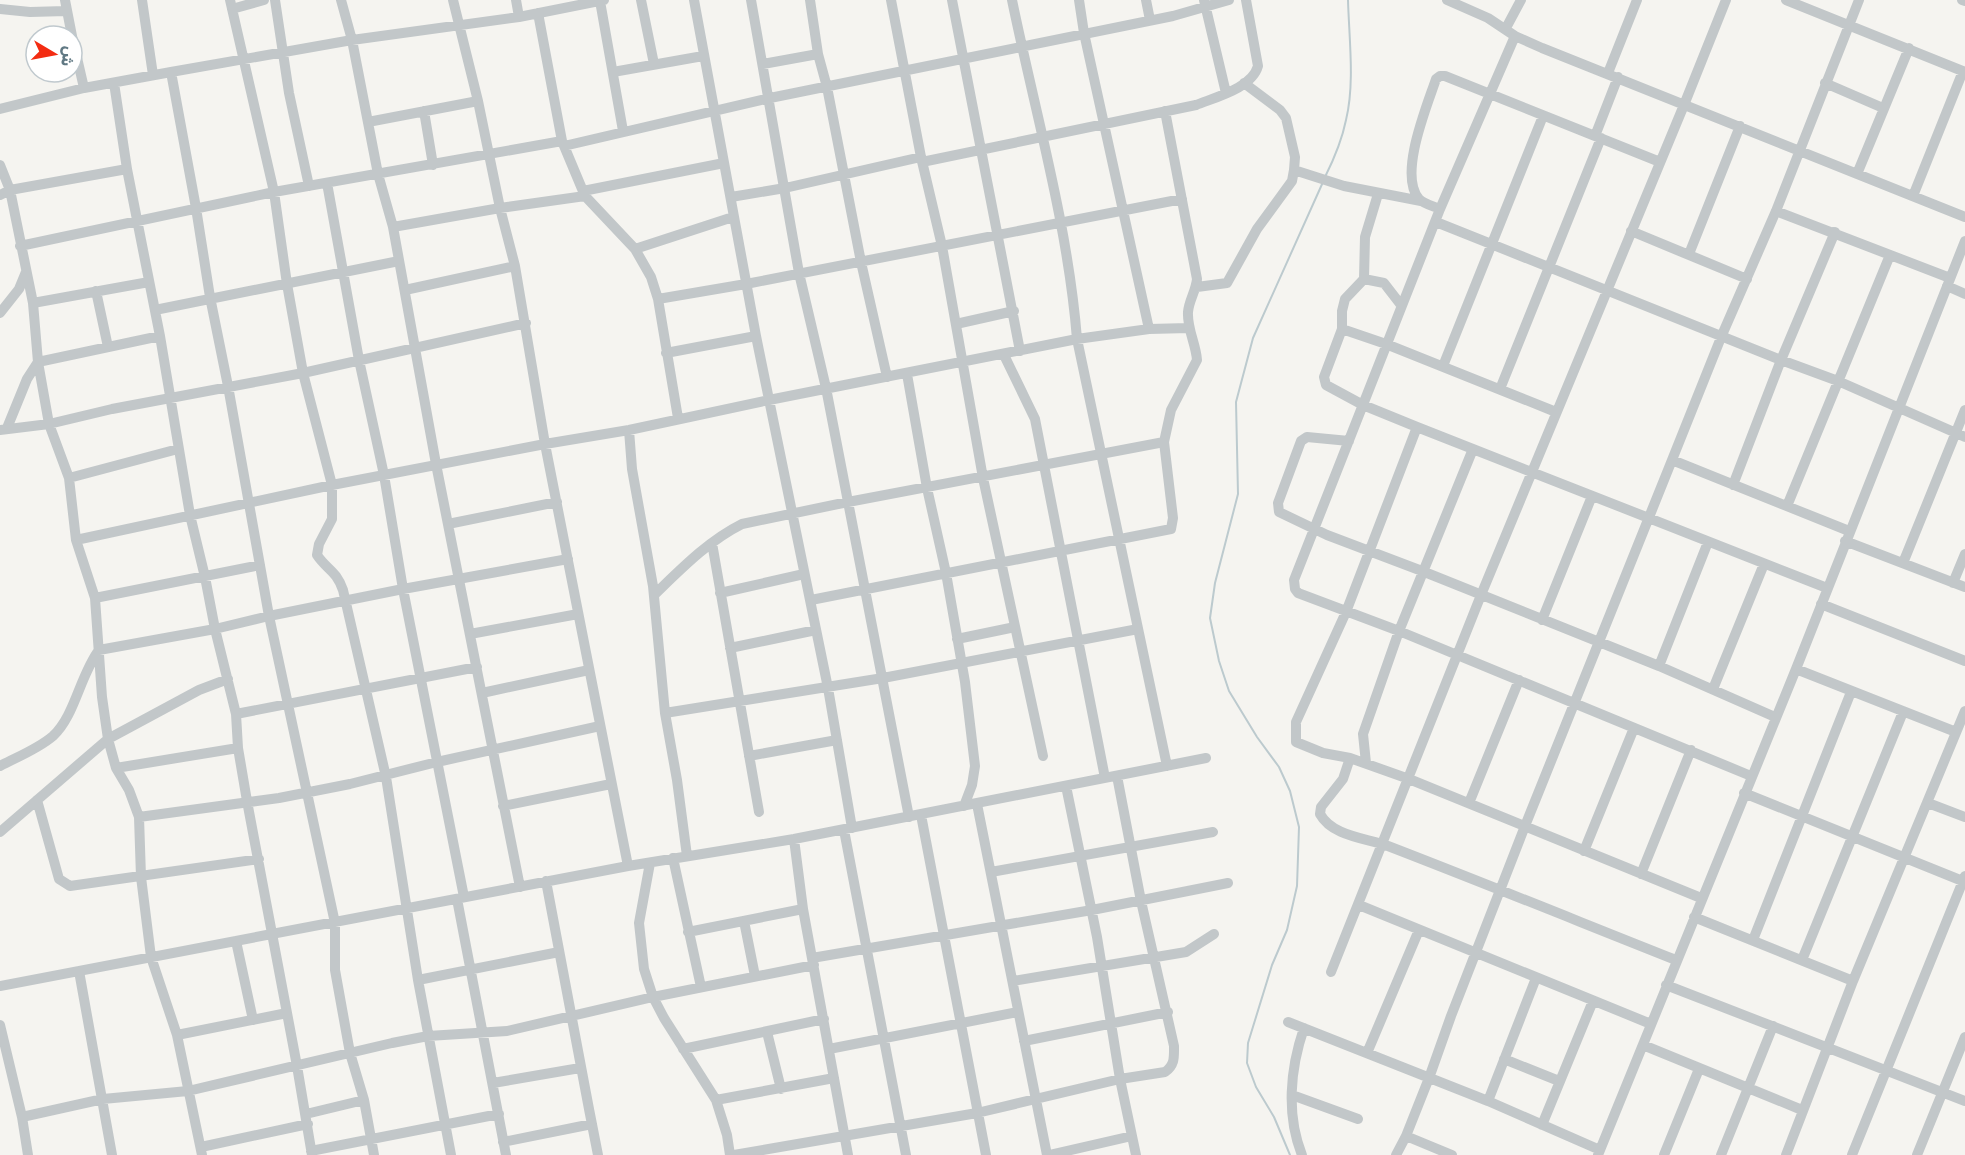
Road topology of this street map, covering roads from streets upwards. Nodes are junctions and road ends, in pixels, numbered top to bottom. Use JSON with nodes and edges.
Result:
{"nodes":[{"id":1,"x":142,"y":0,"type":"edge"},
{"id":2,"x":264,"y":0,"type":"edge"},
{"id":3,"x":275,"y":0,"type":"edge"},
{"id":4,"x":341,"y":0,"type":"edge"},
{"id":5,"x":453,"y":0,"type":"edge"},
{"id":6,"x":516,"y":0,"type":"edge"},
{"id":7,"x":641,"y":0,"type":"edge"},
{"id":8,"x":694,"y":0,"type":"edge"},
{"id":9,"x":752,"y":0,"type":"edge"},
{"id":10,"x":810,"y":0,"type":"edge"},
{"id":11,"x":891,"y":0,"type":"edge"},
{"id":12,"x":952,"y":0,"type":"edge"},
{"id":13,"x":1012,"y":0,"type":"edge"},
{"id":14,"x":1079,"y":0,"type":"edge"},
{"id":15,"x":1146,"y":0,"type":"edge"},
{"id":16,"x":1229,"y":0,"type":"edge"},
{"id":17,"x":1246,"y":0,"type":"edge"},
{"id":18,"x":1447,"y":0,"type":"edge"},
{"id":19,"x":1521,"y":0,"type":"edge"},
{"id":20,"x":1637,"y":0,"type":"edge"},
{"id":21,"x":1726,"y":0,"type":"edge"},
{"id":22,"x":1788,"y":0,"type":"edge"},
{"id":23,"x":1859,"y":0,"type":"edge"},
{"id":24,"x":597,"y":1,"type":"edge"},
{"id":25,"x":1204,"y":3,"type":"edge"},
{"id":26,"x":231,"y":4,"type":"edge"},
{"id":27,"x":65,"y":5,"type":"edge"},
{"id":28,"x":0,"y":9,"type":"edge"},
{"id":29,"x":538,"y":13,"type":"junction"},
{"id":30,"x":519,"y":16,"type":"junction"},
{"id":31,"x":1150,"y":20,"type":"junction"},
{"id":32,"x":69,"y":24,"type":"edge"},
{"id":33,"x":1848,"y":24,"type":"junction"},
{"id":34,"x":460,"y":26,"type":"junction"},
{"id":35,"x":1506,"y":28,"type":"junction"},
{"id":36,"x":1084,"y":33,"type":"junction"},
{"id":37,"x":1515,"y":36,"type":"junction"},
{"id":38,"x":352,"y":40,"type":"junction"},
{"id":39,"x":1021,"y":46,"type":"junction"},
{"id":40,"x":1909,"y":48,"type":"junction"},
{"id":41,"x":282,"y":53,"type":"junction"},
{"id":42,"x":818,"y":54,"type":"junction"},
{"id":43,"x":703,"y":56,"type":"junction"},
{"id":44,"x":963,"y":57,"type":"junction"},
{"id":45,"x":243,"y":60,"type":"junction"},
{"id":46,"x":654,"y":64,"type":"junction"},
{"id":47,"x":763,"y":64,"type":"junction"},
{"id":48,"x":905,"y":70,"type":"junction"},
{"id":49,"x":1964,"y":71,"type":"edge"},
{"id":50,"x":171,"y":72,"type":"junction"},
{"id":51,"x":613,"y":72,"type":"junction"},
{"id":52,"x":153,"y":75,"type":"junction"},
{"id":53,"x":1613,"y":75,"type":"junction"},
{"id":54,"x":114,"y":83,"type":"junction"},
{"id":55,"x":1244,"y":83,"type":"junction"},
{"id":56,"x":1825,"y":83,"type":"junction"},
{"id":57,"x":83,"y":84,"type":"edge"},
{"id":58,"x":827,"y":87,"type":"junction"},
{"id":59,"x":84,"y":88,"type":"junction"},
{"id":60,"x":1226,"y":93,"type":"junction"},
{"id":61,"x":1488,"y":94,"type":"junction"},
{"id":62,"x":770,"y":98,"type":"junction"},
{"id":63,"x":478,"y":101,"type":"junction"},
{"id":64,"x":1684,"y":105,"type":"junction"},
{"id":65,"x":1883,"y":108,"type":"junction"},
{"id":66,"x":0,"y":109,"type":"edge"},
{"id":67,"x":424,"y":111,"type":"junction"},
{"id":68,"x":713,"y":111,"type":"junction"},
{"id":69,"x":1165,"y":111,"type":"junction"},
{"id":70,"x":1543,"y":116,"type":"junction"},
{"id":71,"x":368,"y":122,"type":"junction"},
{"id":72,"x":1105,"y":124,"type":"junction"},
{"id":73,"x":1740,"y":126,"type":"junction"},
{"id":74,"x":623,"y":131,"type":"junction"},
{"id":75,"x":1042,"y":136,"type":"junction"},
{"id":76,"x":1598,"y":137,"type":"junction"},
{"id":77,"x":563,"y":144,"type":"junction"},
{"id":78,"x":981,"y":150,"type":"junction"},
{"id":79,"x":1800,"y":151,"type":"junction"},
{"id":80,"x":489,"y":155,"type":"junction"},
{"id":81,"x":922,"y":159,"type":"junction"},
{"id":82,"x":1660,"y":162,"type":"junction"},
{"id":83,"x":724,"y":163,"type":"junction"},
{"id":84,"x":0,"y":165,"type":"edge"},
{"id":85,"x":433,"y":165,"type":"junction"},
{"id":86,"x":127,"y":169,"type":"junction"},
{"id":87,"x":1294,"y":170,"type":"junction"},
{"id":88,"x":378,"y":174,"type":"junction"},
{"id":89,"x":845,"y":174,"type":"junction"},
{"id":90,"x":1857,"y":174,"type":"junction"},
{"id":91,"x":327,"y":183,"type":"junction"},
{"id":92,"x":309,"y":186,"type":"junction"},
{"id":93,"x":785,"y":188,"type":"junction"},
{"id":94,"x":5,"y":192,"type":"edge"},
{"id":95,"x":274,"y":192,"type":"junction"},
{"id":96,"x":584,"y":193,"type":"junction"},
{"id":97,"x":1378,"y":194,"type":"junction"},
{"id":98,"x":1913,"y":196,"type":"junction"},
{"id":99,"x":731,"y":197,"type":"junction"},
{"id":100,"x":1182,"y":199,"type":"junction"},
{"id":101,"x":1421,"y":201,"type":"junction"},
{"id":102,"x":196,"y":208,"type":"junction"},
{"id":103,"x":500,"y":208,"type":"junction"},
{"id":104,"x":1440,"y":209,"type":"junction"},
{"id":105,"x":1124,"y":210,"type":"junction"},
{"id":106,"x":1776,"y":211,"type":"junction"},
{"id":107,"x":733,"y":217,"type":"junction"},
{"id":108,"x":1965,"y":217,"type":"edge"},
{"id":109,"x":136,"y":222,"type":"junction"},
{"id":110,"x":1436,"y":222,"type":"junction"},
{"id":111,"x":1059,"y":224,"type":"junction"},
{"id":112,"x":393,"y":227,"type":"junction"},
{"id":113,"x":1631,"y":231,"type":"junction"},
{"id":114,"x":1835,"y":232,"type":"junction"},
{"id":115,"x":998,"y":234,"type":"junction"},
{"id":116,"x":1965,"y":242,"type":"edge"},
{"id":117,"x":1492,"y":244,"type":"junction"},
{"id":118,"x":20,"y":246,"type":"junction"},
{"id":119,"x":942,"y":246,"type":"junction"},
{"id":120,"x":635,"y":249,"type":"junction"},
{"id":121,"x":1689,"y":254,"type":"junction"},
{"id":122,"x":1890,"y":255,"type":"junction"},
{"id":123,"x":399,"y":261,"type":"junction"},
{"id":124,"x":861,"y":262,"type":"junction"},
{"id":125,"x":516,"y":266,"type":"junction"},
{"id":126,"x":1549,"y":267,"type":"junction"},
{"id":127,"x":26,"y":271,"type":"junction"},
{"id":128,"x":343,"y":271,"type":"junction"},
{"id":129,"x":799,"y":273,"type":"junction"},
{"id":130,"x":1364,"y":279,"type":"junction"},
{"id":131,"x":1748,"y":279,"type":"junction"},
{"id":132,"x":149,"y":282,"type":"junction"},
{"id":133,"x":1949,"y":282,"type":"junction"},
{"id":134,"x":287,"y":284,"type":"junction"},
{"id":135,"x":746,"y":284,"type":"junction"},
{"id":136,"x":1197,"y":286,"type":"junction"},
{"id":137,"x":405,"y":290,"type":"junction"},
{"id":138,"x":1607,"y":290,"type":"junction"},
{"id":139,"x":96,"y":291,"type":"junction"},
{"id":140,"x":1965,"y":294,"type":"edge"},
{"id":141,"x":210,"y":297,"type":"junction"},
{"id":142,"x":658,"y":299,"type":"junction"},
{"id":143,"x":33,"y":303,"type":"junction"},
{"id":144,"x":1401,"y":305,"type":"junction"},
{"id":145,"x":155,"y":310,"type":"junction"},
{"id":146,"x":1014,"y":311,"type":"junction"},
{"id":147,"x":0,"y":313,"type":"edge"},
{"id":148,"x":526,"y":323,"type":"junction"},
{"id":149,"x":956,"y":324,"type":"junction"},
{"id":150,"x":1189,"y":328,"type":"junction"},
{"id":151,"x":1149,"y":329,"type":"junction"},
{"id":152,"x":1342,"y":329,"type":"junction"},
{"id":153,"x":1722,"y":335,"type":"junction"},
{"id":154,"x":160,"y":336,"type":"junction"},
{"id":155,"x":756,"y":336,"type":"junction"},
{"id":156,"x":1077,"y":339,"type":"junction"},
{"id":157,"x":1386,"y":344,"type":"junction"},
{"id":158,"x":108,"y":347,"type":"junction"},
{"id":159,"x":416,"y":348,"type":"junction"},
{"id":160,"x":1020,"y":351,"type":"junction"},
{"id":161,"x":666,"y":353,"type":"junction"},
{"id":162,"x":1004,"y":355,"type":"junction"},
{"id":163,"x":359,"y":360,"type":"junction"},
{"id":164,"x":1781,"y":360,"type":"junction"},
{"id":165,"x":38,"y":362,"type":"junction"},
{"id":166,"x":963,"y":362,"type":"junction"},
{"id":167,"x":1443,"y":366,"type":"junction"},
{"id":168,"x":303,"y":373,"type":"junction"},
{"id":169,"x":907,"y":374,"type":"junction"},
{"id":170,"x":887,"y":377,"type":"junction"},
{"id":171,"x":1838,"y":381,"type":"junction"},
{"id":172,"x":228,"y":386,"type":"junction"},
{"id":173,"x":826,"y":388,"type":"junction"},
{"id":174,"x":1500,"y":389,"type":"junction"},
{"id":175,"x":170,"y":397,"type":"junction"},
{"id":176,"x":769,"y":400,"type":"junction"},
{"id":177,"x":1363,"y":405,"type":"junction"},
{"id":178,"x":1899,"y":408,"type":"junction"},
{"id":179,"x":1965,"y":410,"type":"edge"},
{"id":180,"x":1556,"y":412,"type":"junction"},
{"id":181,"x":678,"y":418,"type":"junction"},
{"id":182,"x":49,"y":424,"type":"junction"},
{"id":183,"x":1417,"y":427,"type":"junction"},
{"id":184,"x":3,"y":429,"type":"edge"},
{"id":185,"x":629,"y":430,"type":"junction"},
{"id":186,"x":1960,"y":435,"type":"edge"},
{"id":187,"x":1349,"y":441,"type":"junction"},
{"id":188,"x":1164,"y":442,"type":"junction"},
{"id":189,"x":545,"y":444,"type":"junction"},
{"id":190,"x":178,"y":449,"type":"junction"},
{"id":191,"x":1473,"y":449,"type":"junction"},
{"id":192,"x":1102,"y":454,"type":"junction"},
{"id":193,"x":1672,"y":460,"type":"junction"},
{"id":194,"x":436,"y":465,"type":"junction"},
{"id":195,"x":1043,"y":466,"type":"junction"},
{"id":196,"x":1532,"y":472,"type":"junction"},
{"id":197,"x":384,"y":475,"type":"junction"},
{"id":198,"x":69,"y":478,"type":"junction"},
{"id":199,"x":983,"y":478,"type":"junction"},
{"id":200,"x":1733,"y":484,"type":"junction"},
{"id":201,"x":332,"y":485,"type":"junction"},
{"id":202,"x":927,"y":488,"type":"junction"},
{"id":203,"x":1592,"y":496,"type":"junction"},
{"id":204,"x":556,"y":502,"type":"junction"},
{"id":205,"x":848,"y":502,"type":"junction"},
{"id":206,"x":249,"y":503,"type":"junction"},
{"id":207,"x":1787,"y":506,"type":"junction"},
{"id":208,"x":792,"y":514,"type":"junction"},
{"id":209,"x":190,"y":515,"type":"junction"},
{"id":210,"x":1649,"y":518,"type":"junction"},
{"id":211,"x":448,"y":524,"type":"junction"},
{"id":212,"x":1316,"y":529,"type":"junction"},
{"id":213,"x":1847,"y":536,"type":"junction"},
{"id":214,"x":1119,"y":538,"type":"junction"},
{"id":215,"x":76,"y":540,"type":"junction"},
{"id":216,"x":1708,"y":542,"type":"junction"},
{"id":217,"x":712,"y":543,"type":"junction"},
{"id":218,"x":1061,"y":549,"type":"junction"},
{"id":219,"x":1369,"y":551,"type":"junction"},
{"id":220,"x":1965,"y":554,"type":"edge"},
{"id":221,"x":568,"y":559,"type":"junction"},
{"id":222,"x":1001,"y":561,"type":"junction"},
{"id":223,"x":1903,"y":562,"type":"junction"},
{"id":224,"x":1764,"y":564,"type":"junction"},
{"id":225,"x":260,"y":565,"type":"junction"},
{"id":226,"x":1422,"y":571,"type":"junction"},
{"id":227,"x":946,"y":573,"type":"junction"},
{"id":228,"x":804,"y":574,"type":"junction"},
{"id":229,"x":205,"y":577,"type":"junction"},
{"id":230,"x":460,"y":578,"type":"junction"},
{"id":231,"x":1953,"y":583,"type":"junction"},
{"id":232,"x":1965,"y":587,"type":"edge"},
{"id":233,"x":1827,"y":588,"type":"junction"},
{"id":234,"x":403,"y":589,"type":"junction"},
{"id":235,"x":866,"y":590,"type":"junction"},
{"id":236,"x":720,"y":593,"type":"junction"},
{"id":237,"x":654,"y":595,"type":"junction"},
{"id":238,"x":1481,"y":595,"type":"junction"},
{"id":239,"x":95,"y":598,"type":"junction"},
{"id":240,"x":345,"y":600,"type":"junction"},
{"id":241,"x":811,"y":600,"type":"junction"},
{"id":242,"x":1821,"y":604,"type":"junction"},
{"id":243,"x":1346,"y":612,"type":"junction"},
{"id":244,"x":578,"y":614,"type":"junction"},
{"id":245,"x":269,"y":616,"type":"junction"},
{"id":246,"x":1542,"y":620,"type":"junction"},
{"id":247,"x":1015,"y":627,"type":"junction"},
{"id":248,"x":215,"y":629,"type":"junction"},
{"id":249,"x":1138,"y":629,"type":"junction"},
{"id":250,"x":816,"y":630,"type":"junction"},
{"id":251,"x":1399,"y":631,"type":"junction"},
{"id":252,"x":470,"y":634,"type":"junction"},
{"id":253,"x":957,"y":639,"type":"junction"},
{"id":254,"x":1078,"y":641,"type":"junction"},
{"id":255,"x":1600,"y":643,"type":"junction"},
{"id":256,"x":730,"y":648,"type":"junction"},
{"id":257,"x":99,"y":650,"type":"junction"},
{"id":258,"x":1021,"y":652,"type":"junction"},
{"id":259,"x":1457,"y":655,"type":"junction"},
{"id":260,"x":1965,"y":661,"type":"edge"},
{"id":261,"x":962,"y":663,"type":"junction"},
{"id":262,"x":1659,"y":666,"type":"junction"},
{"id":263,"x":477,"y":667,"type":"junction"},
{"id":264,"x":1796,"y":669,"type":"junction"},
{"id":265,"x":589,"y":670,"type":"junction"},
{"id":266,"x":883,"y":678,"type":"junction"},
{"id":267,"x":420,"y":679,"type":"junction"},
{"id":268,"x":228,"y":680,"type":"junction"},
{"id":269,"x":1520,"y":680,"type":"junction"},
{"id":270,"x":828,"y":688,"type":"junction"},
{"id":271,"x":1713,"y":689,"type":"junction"},
{"id":272,"x":366,"y":690,"type":"junction"},
{"id":273,"x":1851,"y":692,"type":"junction"},
{"id":274,"x":482,"y":693,"type":"junction"},
{"id":275,"x":740,"y":701,"type":"junction"},
{"id":276,"x":1575,"y":703,"type":"junction"},
{"id":277,"x":289,"y":704,"type":"junction"},
{"id":278,"x":1965,"y":711,"type":"edge"},
{"id":279,"x":1903,"y":712,"type":"junction"},
{"id":280,"x":665,"y":713,"type":"junction"},
{"id":281,"x":236,"y":714,"type":"junction"},
{"id":282,"x":1775,"y":717,"type":"junction"},
{"id":283,"x":600,"y":726,"type":"junction"},
{"id":284,"x":1635,"y":728,"type":"junction"},
{"id":285,"x":1956,"y":732,"type":"junction"},
{"id":286,"x":108,"y":739,"type":"junction"},
{"id":287,"x":837,"y":740,"type":"junction"},
{"id":288,"x":238,"y":748,"type":"junction"},
{"id":289,"x":492,"y":749,"type":"junction"},
{"id":290,"x":1690,"y":750,"type":"junction"},
{"id":291,"x":749,"y":756,"type":"junction"},
{"id":292,"x":1043,"y":756,"type":"dead end"},
{"id":293,"x":1206,"y":758,"type":"dead end"},
{"id":294,"x":1350,"y":758,"type":"junction"},
{"id":295,"x":437,"y":762,"type":"junction"},
{"id":296,"x":1366,"y":763,"type":"junction"},
{"id":297,"x":0,"y":766,"type":"edge"},
{"id":298,"x":1167,"y":766,"type":"junction"},
{"id":299,"x":116,"y":768,"type":"junction"},
{"id":300,"x":1117,"y":776,"type":"junction"},
{"id":301,"x":1751,"y":776,"type":"junction"},
{"id":302,"x":386,"y":777,"type":"junction"},
{"id":303,"x":1105,"y":778,"type":"junction"},
{"id":304,"x":1409,"y":779,"type":"junction"},
{"id":305,"x":611,"y":784,"type":"junction"},
{"id":306,"x":1066,"y":786,"type":"junction"},
{"id":307,"x":307,"y":792,"type":"junction"},
{"id":308,"x":1744,"y":793,"type":"junction"},
{"id":309,"x":37,"y":800,"type":"junction"},
{"id":310,"x":247,"y":801,"type":"junction"},
{"id":311,"x":1928,"y":802,"type":"junction"},
{"id":312,"x":1468,"y":803,"type":"junction"},
{"id":313,"x":977,"y":804,"type":"junction"},
{"id":314,"x":503,"y":806,"type":"junction"},
{"id":315,"x":964,"y":806,"type":"junction"},
{"id":316,"x":759,"y":812,"type":"dead end"},
{"id":317,"x":921,"y":815,"type":"junction"},
{"id":318,"x":1801,"y":815,"type":"junction"},
{"id":319,"x":139,"y":817,"type":"junction"},
{"id":320,"x":909,"y":817,"type":"junction"},
{"id":321,"x":1965,"y":817,"type":"edge"},
{"id":322,"x":1525,"y":826,"type":"junction"},
{"id":323,"x":848,"y":829,"type":"junction"},
{"id":324,"x":0,"y":832,"type":"edge"},
{"id":325,"x":1213,"y":832,"type":"dead end"},
{"id":326,"x":1853,"y":836,"type":"junction"},
{"id":327,"x":794,"y":839,"type":"junction"},
{"id":328,"x":1382,"y":844,"type":"junction"},
{"id":329,"x":1131,"y":846,"type":"junction"},
{"id":330,"x":1584,"y":851,"type":"junction"},
{"id":331,"x":1080,"y":855,"type":"junction"},
{"id":332,"x":687,"y":856,"type":"junction"},
{"id":333,"x":673,"y":858,"type":"junction"},
{"id":334,"x":1905,"y":858,"type":"junction"},
{"id":335,"x":259,"y":860,"type":"junction"},
{"id":336,"x":650,"y":863,"type":"junction"},
{"id":337,"x":628,"y":866,"type":"junction"},
{"id":338,"x":991,"y":872,"type":"junction"},
{"id":339,"x":1641,"y":874,"type":"junction"},
{"id":340,"x":141,"y":877,"type":"junction"},
{"id":341,"x":1964,"y":880,"type":"edge"},
{"id":342,"x":546,"y":881,"type":"junction"},
{"id":343,"x":1228,"y":883,"type":"dead end"},
{"id":344,"x":520,"y":887,"type":"junction"},
{"id":345,"x":1501,"y":890,"type":"junction"},
{"id":346,"x":461,"y":898,"type":"junction"},
{"id":347,"x":1701,"y":898,"type":"junction"},
{"id":348,"x":1141,"y":901,"type":"junction"},
{"id":349,"x":1359,"y":905,"type":"junction"},
{"id":350,"x":406,"y":909,"type":"junction"},
{"id":351,"x":803,"y":909,"type":"junction"},
{"id":352,"x":1092,"y":910,"type":"junction"},
{"id":353,"x":1694,"y":917,"type":"junction"},
{"id":354,"x":744,"y":921,"type":"junction"},
{"id":355,"x":334,"y":923,"type":"junction"},
{"id":356,"x":1002,"y":925,"type":"junction"},
{"id":357,"x":1419,"y":930,"type":"junction"},
{"id":358,"x":688,"y":932,"type":"junction"},
{"id":359,"x":273,"y":934,"type":"junction"},
{"id":360,"x":945,"y":934,"type":"junction"},
{"id":361,"x":1214,"y":934,"type":"dead end"},
{"id":362,"x":1753,"y":940,"type":"junction"},
{"id":363,"x":236,"y":941,"type":"junction"},
{"id":364,"x":867,"y":949,"type":"junction"},
{"id":365,"x":559,"y":952,"type":"junction"},
{"id":366,"x":1476,"y":954,"type":"junction"},
{"id":367,"x":151,"y":957,"type":"junction"},
{"id":368,"x":1154,"y":957,"type":"junction"},
{"id":369,"x":1676,"y":960,"type":"junction"},
{"id":370,"x":1802,"y":960,"type":"junction"},
{"id":371,"x":813,"y":961,"type":"junction"},
{"id":372,"x":1103,"y":967,"type":"junction"},
{"id":373,"x":471,"y":970,"type":"junction"},
{"id":374,"x":79,"y":971,"type":"junction"},
{"id":375,"x":1331,"y":972,"type":"dead end"},
{"id":376,"x":755,"y":976,"type":"junction"},
{"id":377,"x":1536,"y":978,"type":"junction"},
{"id":378,"x":418,"y":980,"type":"junction"},
{"id":379,"x":1013,"y":981,"type":"junction"},
{"id":380,"x":1853,"y":981,"type":"junction"},
{"id":381,"x":1666,"y":985,"type":"junction"},
{"id":382,"x":0,"y":986,"type":"edge"},
{"id":383,"x":700,"y":987,"type":"junction"},
{"id":384,"x":652,"y":997,"type":"junction"},
{"id":385,"x":1593,"y":1001,"type":"junction"},
{"id":386,"x":1018,"y":1012,"type":"junction"},
{"id":387,"x":1168,"y":1012,"type":"junction"},
{"id":388,"x":287,"y":1013,"type":"junction"},
{"id":389,"x":573,"y":1016,"type":"junction"},
{"id":390,"x":824,"y":1019,"type":"junction"},
{"id":391,"x":253,"y":1020,"type":"junction"},
{"id":392,"x":1288,"y":1022,"type":"dead end"},
{"id":393,"x":960,"y":1023,"type":"junction"},
{"id":394,"x":1112,"y":1023,"type":"junction"},
{"id":395,"x":1651,"y":1024,"type":"junction"},
{"id":396,"x":0,"y":1025,"type":"edge"},
{"id":397,"x":1773,"y":1026,"type":"junction"},
{"id":398,"x":1304,"y":1028,"type":"junction"},
{"id":399,"x":766,"y":1032,"type":"junction"},
{"id":400,"x":482,"y":1034,"type":"junction"},
{"id":401,"x":177,"y":1035,"type":"junction"},
{"id":402,"x":428,"y":1036,"type":"junction"},
{"id":403,"x":883,"y":1037,"type":"junction"},
{"id":404,"x":1965,"y":1037,"type":"edge"},
{"id":405,"x":1024,"y":1041,"type":"junction"},
{"id":406,"x":1643,"y":1045,"type":"junction"},
{"id":407,"x":1827,"y":1047,"type":"junction"},
{"id":408,"x":683,"y":1049,"type":"junction"},
{"id":409,"x":829,"y":1049,"type":"junction"},
{"id":410,"x":351,"y":1053,"type":"junction"},
{"id":411,"x":1367,"y":1053,"type":"junction"},
{"id":412,"x":1504,"y":1059,"type":"junction"},
{"id":413,"x":297,"y":1066,"type":"junction"},
{"id":414,"x":580,"y":1068,"type":"junction"},
{"id":415,"x":1699,"y":1069,"type":"junction"},
{"id":416,"x":1886,"y":1069,"type":"junction"},
{"id":417,"x":834,"y":1078,"type":"junction"},
{"id":418,"x":1429,"y":1078,"type":"junction"},
{"id":419,"x":1120,"y":1079,"type":"junction"},
{"id":420,"x":1559,"y":1081,"type":"junction"},
{"id":421,"x":493,"y":1083,"type":"junction"},
{"id":422,"x":1747,"y":1088,"type":"junction"},
{"id":423,"x":781,"y":1089,"type":"junction"},
{"id":424,"x":188,"y":1091,"type":"junction"},
{"id":425,"x":1942,"y":1091,"type":"junction"},
{"id":426,"x":1292,"y":1095,"type":"junction"},
{"id":427,"x":103,"y":1099,"type":"junction"},
{"id":428,"x":364,"y":1100,"type":"junction"},
{"id":429,"x":716,"y":1100,"type":"junction"},
{"id":430,"x":1037,"y":1100,"type":"junction"},
{"id":431,"x":1488,"y":1101,"type":"junction"},
{"id":432,"x":1965,"y":1101,"type":"edge"},
{"id":433,"x":1802,"y":1110,"type":"junction"},
{"id":434,"x":977,"y":1113,"type":"junction"},
{"id":435,"x":499,"y":1114,"type":"junction"},
{"id":436,"x":22,"y":1117,"type":"junction"},
{"id":437,"x":307,"y":1119,"type":"junction"},
{"id":438,"x":1358,"y":1119,"type":"dead end"},
{"id":439,"x":445,"y":1124,"type":"junction"},
{"id":440,"x":592,"y":1124,"type":"junction"},
{"id":441,"x":900,"y":1125,"type":"junction"},
{"id":442,"x":1542,"y":1125,"type":"junction"},
{"id":443,"x":844,"y":1136,"type":"junction"},
{"id":444,"x":1132,"y":1136,"type":"junction"},
{"id":445,"x":1406,"y":1136,"type":"junction"},
{"id":446,"x":371,"y":1140,"type":"junction"},
{"id":447,"x":503,"y":1142,"type":"junction"},
{"id":448,"x":202,"y":1151,"type":"edge"},
{"id":449,"x":1599,"y":1152,"type":"edge"},
{"id":450,"x":312,"y":1153,"type":"edge"},
{"id":451,"x":28,"y":1155,"type":"edge"},
{"id":452,"x":112,"y":1155,"type":"edge"},
{"id":453,"x":374,"y":1155,"type":"edge"},
{"id":454,"x":451,"y":1155,"type":"edge"},
{"id":455,"x":506,"y":1155,"type":"edge"},
{"id":456,"x":598,"y":1155,"type":"edge"},
{"id":457,"x":732,"y":1155,"type":"edge"},
{"id":458,"x":848,"y":1155,"type":"edge"},
{"id":459,"x":906,"y":1155,"type":"edge"},
{"id":460,"x":986,"y":1155,"type":"edge"},
{"id":461,"x":1048,"y":1155,"type":"edge"},
{"id":462,"x":1136,"y":1155,"type":"edge"},
{"id":463,"x":1302,"y":1155,"type":"edge"},
{"id":464,"x":1396,"y":1155,"type":"edge"},
{"id":465,"x":1452,"y":1155,"type":"edge"},
{"id":466,"x":1664,"y":1155,"type":"edge"},
{"id":467,"x":1721,"y":1155,"type":"edge"},
{"id":468,"x":1786,"y":1155,"type":"edge"},
{"id":469,"x":1852,"y":1155,"type":"edge"},
{"id":470,"x":1917,"y":1155,"type":"edge"}],
"edges":[{"from":1,"to":52,"type":"street"},
{"from":2,"to":26,"type":"street"},
{"from":3,"to":41,"type":"street"},
{"from":4,"to":38,"type":"street"},
{"from":5,"to":34,"type":"street"},
{"from":6,"to":30,"type":"street"},
{"from":7,"to":46,"type":"street"},
{"from":8,"to":43,"type":"street"},
{"from":9,"to":47,"type":"street"},
{"from":10,"to":42,"type":"street"},
{"from":11,"to":48,"type":"street"},
{"from":12,"to":44,"type":"street"},
{"from":13,"to":39,"type":"street"},
{"from":14,"to":36,"type":"street"},
{"from":15,"to":31,"type":"street"},
{"from":16,"to":25,"type":"street"},
{"from":17,"to":55,"type":"street"},
{"from":18,"to":35,"type":"street"},
{"from":19,"to":35,"type":"street"},
{"from":20,"to":53,"type":"street"},
{"from":21,"to":64,"type":"street"},
{"from":22,"to":33,"type":"street"},
{"from":23,"to":33,"type":"street"},
{"from":24,"to":29,"type":"street"},
{"from":24,"to":51,"type":"street"},
{"from":25,"to":31,"type":"street"},
{"from":25,"to":60,"type":"street"},
{"from":26,"to":45,"type":"street"},
{"from":27,"to":28,"type":"street"},
{"from":27,"to":32,"type":"street"},
{"from":29,"to":30,"type":"street"},
{"from":29,"to":77,"type":"street"},
{"from":30,"to":34,"type":"street"},
{"from":31,"to":36,"type":"street"},
{"from":33,"to":40,"type":"street"},
{"from":33,"to":56,"type":"street"},
{"from":34,"to":38,"type":"street"},
{"from":34,"to":63,"type":"street"},
{"from":35,"to":37,"type":"street"},
{"from":36,"to":39,"type":"street"},
{"from":36,"to":72,"type":"street"},
{"from":37,"to":53,"type":"street"},
{"from":37,"to":61,"type":"street"},
{"from":38,"to":41,"type":"street"},
{"from":38,"to":71,"type":"street"},
{"from":39,"to":44,"type":"street"},
{"from":39,"to":75,"type":"street"},
{"from":40,"to":49,"type":"street"},
{"from":40,"to":65,"type":"street"},
{"from":41,"to":45,"type":"street"},
{"from":41,"to":92,"type":"street"},
{"from":42,"to":47,"type":"street"},
{"from":42,"to":58,"type":"street"},
{"from":43,"to":46,"type":"street"},
{"from":43,"to":68,"type":"street"},
{"from":44,"to":48,"type":"street"},
{"from":44,"to":78,"type":"street"},
{"from":45,"to":50,"type":"street"},
{"from":45,"to":95,"type":"street"},
{"from":46,"to":51,"type":"street"},
{"from":47,"to":62,"type":"street"},
{"from":48,"to":58,"type":"street"},
{"from":48,"to":81,"type":"street"},
{"from":49,"to":98,"type":"street"},
{"from":50,"to":52,"type":"street"},
{"from":50,"to":102,"type":"street"},
{"from":51,"to":74,"type":"street"},
{"from":52,"to":54,"type":"street"},
{"from":53,"to":64,"type":"street"},
{"from":53,"to":76,"type":"street"},
{"from":54,"to":59,"type":"street"},
{"from":54,"to":86,"type":"street"},
{"from":55,"to":60,"type":"street"},
{"from":55,"to":87,"type":"street"},
{"from":56,"to":65,"type":"street"},
{"from":56,"to":79,"type":"street"},
{"from":57,"to":59,"type":"street"},
{"from":58,"to":62,"type":"street"},
{"from":58,"to":89,"type":"street"},
{"from":59,"to":66,"type":"street"},
{"from":60,"to":69,"type":"street"},
{"from":61,"to":70,"type":"street"},
{"from":61,"to":101,"type":"street"},
{"from":61,"to":104,"type":"street"},
{"from":62,"to":68,"type":"street"},
{"from":62,"to":93,"type":"street"},
{"from":63,"to":67,"type":"street"},
{"from":63,"to":80,"type":"street"},
{"from":64,"to":73,"type":"street"},
{"from":64,"to":82,"type":"street"},
{"from":65,"to":90,"type":"street"},
{"from":67,"to":71,"type":"street"},
{"from":67,"to":85,"type":"street"},
{"from":68,"to":74,"type":"street"},
{"from":68,"to":83,"type":"street"},
{"from":69,"to":72,"type":"street"},
{"from":69,"to":100,"type":"street"},
{"from":70,"to":76,"type":"street"},
{"from":70,"to":117,"type":"street"},
{"from":71,"to":88,"type":"street"},
{"from":72,"to":75,"type":"street"},
{"from":72,"to":105,"type":"street"},
{"from":73,"to":79,"type":"street"},
{"from":73,"to":121,"type":"street"},
{"from":74,"to":77,"type":"street"},
{"from":75,"to":78,"type":"street"},
{"from":75,"to":111,"type":"street"},
{"from":76,"to":82,"type":"street"},
{"from":76,"to":126,"type":"street"},
{"from":77,"to":80,"type":"street"},
{"from":77,"to":96,"type":"street"},
{"from":78,"to":81,"type":"street"},
{"from":78,"to":115,"type":"street"},
{"from":79,"to":90,"type":"street"},
{"from":79,"to":106,"type":"street"},
{"from":80,"to":85,"type":"street"},
{"from":80,"to":103,"type":"street"},
{"from":81,"to":89,"type":"street"},
{"from":81,"to":119,"type":"street"},
{"from":82,"to":113,"type":"street"},
{"from":83,"to":96,"type":"street"},
{"from":83,"to":99,"type":"street"},
{"from":84,"to":94,"type":"street"},
{"from":85,"to":88,"type":"street"},
{"from":86,"to":94,"type":"street"},
{"from":86,"to":109,"type":"street"},
{"from":87,"to":97,"type":"street"},
{"from":87,"to":136,"type":"street"},
{"from":88,"to":91,"type":"street"},
{"from":88,"to":112,"type":"street"},
{"from":89,"to":93,"type":"street"},
{"from":89,"to":124,"type":"street"},
{"from":90,"to":98,"type":"street"},
{"from":91,"to":92,"type":"street"},
{"from":91,"to":128,"type":"street"},
{"from":92,"to":95,"type":"street"},
{"from":93,"to":99,"type":"street"},
{"from":93,"to":129,"type":"street"},
{"from":94,"to":118,"type":"street"},
{"from":95,"to":102,"type":"street"},
{"from":95,"to":134,"type":"street"},
{"from":96,"to":103,"type":"street"},
{"from":96,"to":120,"type":"street"},
{"from":97,"to":101,"type":"street"},
{"from":97,"to":130,"type":"street"},
{"from":98,"to":108,"type":"street"},
{"from":99,"to":107,"type":"street"},
{"from":100,"to":105,"type":"street"},
{"from":100,"to":136,"type":"street"},
{"from":101,"to":104,"type":"street"},
{"from":102,"to":109,"type":"street"},
{"from":102,"to":141,"type":"street"},
{"from":103,"to":112,"type":"street"},
{"from":103,"to":125,"type":"street"},
{"from":104,"to":110,"type":"street"},
{"from":105,"to":111,"type":"street"},
{"from":105,"to":151,"type":"street"},
{"from":106,"to":114,"type":"street"},
{"from":106,"to":131,"type":"street"},
{"from":107,"to":120,"type":"street"},
{"from":107,"to":135,"type":"street"},
{"from":109,"to":118,"type":"street"},
{"from":109,"to":132,"type":"street"},
{"from":110,"to":117,"type":"street"},
{"from":110,"to":144,"type":"street"},
{"from":111,"to":115,"type":"street"},
{"from":111,"to":156,"type":"street"},
{"from":112,"to":123,"type":"street"},
{"from":113,"to":121,"type":"street"},
{"from":113,"to":138,"type":"street"},
{"from":114,"to":122,"type":"street"},
{"from":114,"to":164,"type":"street"},
{"from":115,"to":119,"type":"street"},
{"from":115,"to":146,"type":"street"},
{"from":116,"to":133,"type":"street"},
{"from":117,"to":126,"type":"street"},
{"from":117,"to":167,"type":"street"},
{"from":118,"to":127,"type":"street"},
{"from":119,"to":124,"type":"street"},
{"from":119,"to":149,"type":"street"},
{"from":120,"to":142,"type":"street"},
{"from":121,"to":131,"type":"street"},
{"from":122,"to":133,"type":"street"},
{"from":122,"to":171,"type":"street"},
{"from":123,"to":128,"type":"street"},
{"from":123,"to":137,"type":"street"},
{"from":124,"to":129,"type":"street"},
{"from":124,"to":170,"type":"street"},
{"from":125,"to":137,"type":"street"},
{"from":125,"to":148,"type":"street"},
{"from":126,"to":138,"type":"street"},
{"from":126,"to":174,"type":"street"},
{"from":127,"to":143,"type":"street"},
{"from":127,"to":147,"type":"street"},
{"from":128,"to":134,"type":"street"},
{"from":128,"to":163,"type":"street"},
{"from":129,"to":135,"type":"street"},
{"from":129,"to":173,"type":"street"},
{"from":130,"to":144,"type":"street"},
{"from":130,"to":152,"type":"street"},
{"from":131,"to":153,"type":"street"},
{"from":132,"to":139,"type":"street"},
{"from":132,"to":145,"type":"street"},
{"from":133,"to":140,"type":"street"},
{"from":133,"to":178,"type":"street"},
{"from":134,"to":141,"type":"street"},
{"from":134,"to":168,"type":"street"},
{"from":135,"to":142,"type":"street"},
{"from":135,"to":155,"type":"street"},
{"from":136,"to":150,"type":"street"},
{"from":137,"to":159,"type":"street"},
{"from":138,"to":153,"type":"street"},
{"from":138,"to":180,"type":"street"},
{"from":139,"to":143,"type":"street"},
{"from":139,"to":158,"type":"street"},
{"from":141,"to":145,"type":"street"},
{"from":141,"to":172,"type":"street"},
{"from":142,"to":161,"type":"street"},
{"from":143,"to":165,"type":"street"},
{"from":144,"to":157,"type":"street"},
{"from":145,"to":154,"type":"street"},
{"from":146,"to":149,"type":"street"},
{"from":146,"to":160,"type":"street"},
{"from":148,"to":159,"type":"street"},
{"from":148,"to":189,"type":"street"},
{"from":149,"to":166,"type":"street"},
{"from":150,"to":151,"type":"street"},
{"from":150,"to":188,"type":"street"},
{"from":151,"to":156,"type":"street"},
{"from":152,"to":157,"type":"street"},
{"from":152,"to":177,"type":"street"},
{"from":153,"to":164,"type":"street"},
{"from":153,"to":193,"type":"street"},
{"from":154,"to":158,"type":"street"},
{"from":154,"to":175,"type":"street"},
{"from":155,"to":161,"type":"street"},
{"from":155,"to":176,"type":"street"},
{"from":156,"to":160,"type":"street"},
{"from":156,"to":192,"type":"street"},
{"from":157,"to":167,"type":"street"},
{"from":157,"to":177,"type":"street"},
{"from":158,"to":165,"type":"street"},
{"from":159,"to":163,"type":"street"},
{"from":159,"to":194,"type":"street"},
{"from":160,"to":162,"type":"street"},
{"from":161,"to":181,"type":"street"},
{"from":162,"to":166,"type":"street"},
{"from":162,"to":195,"type":"street"},
{"from":163,"to":168,"type":"street"},
{"from":163,"to":197,"type":"street"},
{"from":164,"to":171,"type":"street"},
{"from":164,"to":200,"type":"street"},
{"from":165,"to":182,"type":"street"},
{"from":165,"to":184,"type":"street"},
{"from":166,"to":169,"type":"street"},
{"from":166,"to":199,"type":"street"},
{"from":167,"to":174,"type":"street"},
{"from":168,"to":172,"type":"street"},
{"from":168,"to":201,"type":"street"},
{"from":169,"to":170,"type":"street"},
{"from":169,"to":202,"type":"street"},
{"from":170,"to":173,"type":"street"},
{"from":171,"to":178,"type":"street"},
{"from":171,"to":207,"type":"street"},
{"from":172,"to":175,"type":"street"},
{"from":172,"to":206,"type":"street"},
{"from":173,"to":176,"type":"street"},
{"from":173,"to":205,"type":"street"},
{"from":174,"to":180,"type":"street"},
{"from":175,"to":182,"type":"street"},
{"from":175,"to":190,"type":"street"},
{"from":176,"to":181,"type":"street"},
{"from":176,"to":208,"type":"street"},
{"from":177,"to":183,"type":"street"},
{"from":177,"to":187,"type":"street"},
{"from":178,"to":186,"type":"street"},
{"from":178,"to":213,"type":"street"},
{"from":179,"to":186,"type":"street"},
{"from":180,"to":196,"type":"street"},
{"from":181,"to":185,"type":"street"},
{"from":182,"to":184,"type":"street"},
{"from":182,"to":198,"type":"street"},
{"from":183,"to":191,"type":"street"},
{"from":183,"to":219,"type":"street"},
{"from":185,"to":189,"type":"street"},
{"from":185,"to":237,"type":"street"},
{"from":186,"to":223,"type":"street"},
{"from":187,"to":212,"type":"street"},
{"from":187,"to":212,"type":"street"},
{"from":188,"to":192,"type":"street"},
{"from":188,"to":214,"type":"street"},
{"from":189,"to":194,"type":"street"},
{"from":189,"to":204,"type":"street"},
{"from":190,"to":198,"type":"street"},
{"from":190,"to":209,"type":"street"},
{"from":191,"to":196,"type":"street"},
{"from":191,"to":226,"type":"street"},
{"from":192,"to":195,"type":"street"},
{"from":192,"to":214,"type":"street"},
{"from":193,"to":200,"type":"street"},
{"from":193,"to":210,"type":"street"},
{"from":194,"to":197,"type":"street"},
{"from":194,"to":211,"type":"street"},
{"from":195,"to":199,"type":"street"},
{"from":195,"to":218,"type":"street"},
{"from":196,"to":203,"type":"street"},
{"from":196,"to":238,"type":"street"},
{"from":197,"to":201,"type":"street"},
{"from":197,"to":234,"type":"street"},
{"from":198,"to":215,"type":"street"},
{"from":199,"to":202,"type":"street"},
{"from":199,"to":222,"type":"street"},
{"from":200,"to":207,"type":"street"},
{"from":201,"to":206,"type":"street"},
{"from":201,"to":240,"type":"street"},
{"from":202,"to":205,"type":"street"},
{"from":202,"to":227,"type":"street"},
{"from":203,"to":210,"type":"street"},
{"from":203,"to":246,"type":"street"},
{"from":204,"to":211,"type":"street"},
{"from":204,"to":221,"type":"street"},
{"from":205,"to":208,"type":"street"},
{"from":205,"to":235,"type":"street"},
{"from":206,"to":209,"type":"street"},
{"from":206,"to":225,"type":"street"},
{"from":207,"to":213,"type":"street"},
{"from":208,"to":217,"type":"street"},
{"from":208,"to":228,"type":"street"},
{"from":209,"to":215,"type":"street"},
{"from":209,"to":229,"type":"street"},
{"from":210,"to":216,"type":"street"},
{"from":210,"to":255,"type":"street"},
{"from":211,"to":230,"type":"street"},
{"from":212,"to":219,"type":"street"},
{"from":212,"to":243,"type":"street"},
{"from":213,"to":223,"type":"street"},
{"from":213,"to":233,"type":"street"},
{"from":214,"to":218,"type":"street"},
{"from":214,"to":249,"type":"street"},
{"from":215,"to":239,"type":"street"},
{"from":216,"to":224,"type":"street"},
{"from":216,"to":262,"type":"street"},
{"from":217,"to":236,"type":"street"},
{"from":217,"to":237,"type":"street"},
{"from":218,"to":222,"type":"street"},
{"from":218,"to":254,"type":"street"},
{"from":219,"to":226,"type":"street"},
{"from":219,"to":243,"type":"street"},
{"from":220,"to":231,"type":"street"},
{"from":221,"to":230,"type":"street"},
{"from":221,"to":244,"type":"street"},
{"from":222,"to":227,"type":"street"},
{"from":222,"to":247,"type":"street"},
{"from":223,"to":231,"type":"street"},
{"from":224,"to":233,"type":"street"},
{"from":224,"to":271,"type":"street"},
{"from":225,"to":229,"type":"street"},
{"from":225,"to":245,"type":"street"},
{"from":226,"to":238,"type":"street"},
{"from":226,"to":251,"type":"street"},
{"from":227,"to":235,"type":"street"},
{"from":227,"to":253,"type":"street"},
{"from":228,"to":236,"type":"street"},
{"from":228,"to":241,"type":"street"},
{"from":229,"to":239,"type":"street"},
{"from":229,"to":248,"type":"street"},
{"from":230,"to":234,"type":"street"},
{"from":230,"to":252,"type":"street"},
{"from":231,"to":232,"type":"street"},
{"from":233,"to":242,"type":"street"},
{"from":234,"to":240,"type":"street"},
{"from":234,"to":267,"type":"street"},
{"from":235,"to":241,"type":"street"},
{"from":235,"to":266,"type":"street"},
{"from":236,"to":256,"type":"street"},
{"from":237,"to":280,"type":"street"},
{"from":238,"to":246,"type":"street"},
{"from":238,"to":259,"type":"street"},
{"from":239,"to":257,"type":"street"},
{"from":240,"to":245,"type":"street"},
{"from":240,"to":272,"type":"street"},
{"from":241,"to":250,"type":"street"},
{"from":242,"to":260,"type":"street"},
{"from":242,"to":264,"type":"street"},
{"from":243,"to":251,"type":"street"},
{"from":243,"to":294,"type":"street"},
{"from":244,"to":252,"type":"street"},
{"from":244,"to":265,"type":"street"},
{"from":245,"to":248,"type":"street"},
{"from":245,"to":277,"type":"street"},
{"from":246,"to":255,"type":"street"},
{"from":247,"to":253,"type":"street"},
{"from":247,"to":258,"type":"street"},
{"from":248,"to":257,"type":"street"},
{"from":248,"to":268,"type":"street"},
{"from":249,"to":254,"type":"street"},
{"from":249,"to":298,"type":"street"},
{"from":250,"to":256,"type":"street"},
{"from":250,"to":270,"type":"street"},
{"from":251,"to":259,"type":"street"},
{"from":251,"to":296,"type":"street"},
{"from":252,"to":263,"type":"street"},
{"from":253,"to":261,"type":"street"},
{"from":254,"to":258,"type":"street"},
{"from":254,"to":303,"type":"street"},
{"from":255,"to":262,"type":"street"},
{"from":255,"to":276,"type":"street"},
{"from":256,"to":275,"type":"street"},
{"from":257,"to":286,"type":"street"},
{"from":257,"to":297,"type":"street"},
{"from":258,"to":261,"type":"street"},
{"from":258,"to":292,"type":"street"},
{"from":259,"to":269,"type":"street"},
{"from":259,"to":304,"type":"street"},
{"from":261,"to":266,"type":"street"},
{"from":261,"to":315,"type":"street"},
{"from":262,"to":271,"type":"street"},
{"from":263,"to":267,"type":"street"},
{"from":263,"to":274,"type":"street"},
{"from":264,"to":273,"type":"street"},
{"from":264,"to":282,"type":"street"},
{"from":265,"to":274,"type":"street"},
{"from":265,"to":283,"type":"street"},
{"from":266,"to":270,"type":"street"},
{"from":266,"to":320,"type":"street"},
{"from":267,"to":272,"type":"street"},
{"from":267,"to":295,"type":"street"},
{"from":268,"to":281,"type":"street"},
{"from":268,"to":286,"type":"street"},
{"from":269,"to":276,"type":"street"},
{"from":269,"to":312,"type":"street"},
{"from":270,"to":275,"type":"street"},
{"from":270,"to":287,"type":"street"},
{"from":271,"to":282,"type":"street"},
{"from":272,"to":277,"type":"street"},
{"from":272,"to":302,"type":"street"},
{"from":273,"to":279,"type":"street"},
{"from":273,"to":318,"type":"street"},
{"from":274,"to":289,"type":"street"},
{"from":275,"to":280,"type":"street"},
{"from":275,"to":291,"type":"street"},
{"from":276,"to":284,"type":"street"},
{"from":276,"to":322,"type":"street"},
{"from":277,"to":281,"type":"street"},
{"from":277,"to":307,"type":"street"},
{"from":278,"to":285,"type":"street"},
{"from":279,"to":285,"type":"street"},
{"from":279,"to":326,"type":"street"},
{"from":280,"to":332,"type":"street"},
{"from":281,"to":288,"type":"street"},
{"from":282,"to":301,"type":"street"},
{"from":283,"to":289,"type":"street"},
{"from":283,"to":305,"type":"street"},
{"from":284,"to":290,"type":"street"},
{"from":284,"to":330,"type":"street"},
{"from":285,"to":311,"type":"street"},
{"from":286,"to":299,"type":"street"},
{"from":286,"to":309,"type":"street"},
{"from":287,"to":291,"type":"street"},
{"from":287,"to":323,"type":"street"},
{"from":288,"to":299,"type":"street"},
{"from":288,"to":310,"type":"street"},
{"from":289,"to":295,"type":"street"},
{"from":289,"to":314,"type":"street"},
{"from":290,"to":301,"type":"street"},
{"from":290,"to":339,"type":"street"},
{"from":291,"to":316,"type":"street"},
{"from":293,"to":298,"type":"street"},
{"from":294,"to":296,"type":"street"},
{"from":294,"to":328,"type":"street"},
{"from":295,"to":302,"type":"street"},
{"from":295,"to":346,"type":"street"},
{"from":296,"to":304,"type":"street"},
{"from":298,"to":300,"type":"street"},
{"from":299,"to":319,"type":"street"},
{"from":300,"to":303,"type":"street"},
{"from":300,"to":329,"type":"street"},
{"from":301,"to":308,"type":"street"},
{"from":302,"to":307,"type":"street"},
{"from":302,"to":350,"type":"street"},
{"from":303,"to":306,"type":"street"},
{"from":304,"to":312,"type":"street"},
{"from":304,"to":328,"type":"street"},
{"from":305,"to":314,"type":"street"},
{"from":305,"to":337,"type":"street"},
{"from":306,"to":313,"type":"street"},
{"from":306,"to":331,"type":"street"},
{"from":307,"to":310,"type":"street"},
{"from":307,"to":355,"type":"street"},
{"from":308,"to":318,"type":"street"},
{"from":308,"to":347,"type":"street"},
{"from":309,"to":324,"type":"street"},
{"from":309,"to":340,"type":"street"},
{"from":310,"to":319,"type":"street"},
{"from":310,"to":335,"type":"street"},
{"from":311,"to":321,"type":"street"},
{"from":311,"to":334,"type":"street"},
{"from":312,"to":322,"type":"street"},
{"from":313,"to":315,"type":"street"},
{"from":313,"to":338,"type":"street"},
{"from":314,"to":344,"type":"street"},
{"from":315,"to":317,"type":"street"},
{"from":317,"to":320,"type":"street"},
{"from":317,"to":360,"type":"street"},
{"from":318,"to":326,"type":"street"},
{"from":318,"to":362,"type":"street"},
{"from":319,"to":340,"type":"street"},
{"from":320,"to":323,"type":"street"},
{"from":322,"to":330,"type":"street"},
{"from":322,"to":345,"type":"street"},
{"from":323,"to":327,"type":"street"},
{"from":323,"to":364,"type":"street"},
{"from":325,"to":329,"type":"street"},
{"from":326,"to":334,"type":"street"},
{"from":326,"to":370,"type":"street"},
{"from":327,"to":332,"type":"street"},
{"from":327,"to":351,"type":"street"},
{"from":328,"to":345,"type":"street"},
{"from":328,"to":349,"type":"street"},
{"from":329,"to":331,"type":"street"},
{"from":329,"to":348,"type":"street"},
{"from":330,"to":339,"type":"street"},
{"from":331,"to":338,"type":"street"},
{"from":331,"to":352,"type":"street"},
{"from":332,"to":333,"type":"street"},
{"from":333,"to":336,"type":"street"},
{"from":333,"to":358,"type":"street"},
{"from":334,"to":341,"type":"street"},
{"from":334,"to":380,"type":"street"},
{"from":335,"to":340,"type":"street"},
{"from":335,"to":359,"type":"street"},
{"from":336,"to":337,"type":"street"},
{"from":336,"to":384,"type":"street"},
{"from":337,"to":342,"type":"street"},
{"from":338,"to":356,"type":"street"},
{"from":339,"to":347,"type":"street"},
{"from":340,"to":367,"type":"street"},
{"from":341,"to":416,"type":"street"},
{"from":342,"to":344,"type":"street"},
{"from":342,"to":365,"type":"street"},
{"from":343,"to":348,"type":"street"},
{"from":344,"to":346,"type":"street"},
{"from":345,"to":366,"type":"street"},
{"from":345,"to":369,"type":"street"},
{"from":346,"to":350,"type":"street"},
{"from":346,"to":373,"type":"street"},
{"from":347,"to":353,"type":"street"},
{"from":348,"to":352,"type":"street"},
{"from":348,"to":368,"type":"street"},
{"from":349,"to":357,"type":"street"},
{"from":349,"to":375,"type":"street"},
{"from":350,"to":355,"type":"street"},
{"from":350,"to":378,"type":"street"},
{"from":351,"to":354,"type":"street"},
{"from":351,"to":371,"type":"street"},
{"from":352,"to":356,"type":"street"},
{"from":352,"to":372,"type":"street"},
{"from":353,"to":362,"type":"street"},
{"from":353,"to":369,"type":"street"},
{"from":354,"to":358,"type":"street"},
{"from":354,"to":376,"type":"street"},
{"from":355,"to":359,"type":"street"},
{"from":355,"to":410,"type":"street"},
{"from":356,"to":360,"type":"street"},
{"from":356,"to":379,"type":"street"},
{"from":357,"to":366,"type":"street"},
{"from":357,"to":411,"type":"street"},
{"from":358,"to":383,"type":"street"},
{"from":359,"to":363,"type":"street"},
{"from":359,"to":388,"type":"street"},
{"from":360,"to":364,"type":"street"},
{"from":360,"to":393,"type":"street"},
{"from":361,"to":368,"type":"street"},
{"from":362,"to":370,"type":"street"},
{"from":363,"to":367,"type":"street"},
{"from":363,"to":391,"type":"street"},
{"from":364,"to":371,"type":"street"},
{"from":364,"to":403,"type":"street"},
{"from":365,"to":373,"type":"street"},
{"from":365,"to":389,"type":"street"},
{"from":366,"to":377,"type":"street"},
{"from":366,"to":418,"type":"street"},
{"from":367,"to":374,"type":"street"},
{"from":367,"to":401,"type":"street"},
{"from":368,"to":372,"type":"street"},
{"from":368,"to":387,"type":"street"},
{"from":369,"to":381,"type":"street"},
{"from":370,"to":380,"type":"street"},
{"from":371,"to":376,"type":"street"},
{"from":371,"to":390,"type":"street"},
{"from":372,"to":379,"type":"street"},
{"from":372,"to":394,"type":"street"},
{"from":373,"to":378,"type":"street"},
{"from":373,"to":400,"type":"street"},
{"from":374,"to":382,"type":"street"},
{"from":374,"to":427,"type":"street"},
{"from":376,"to":383,"type":"street"},
{"from":377,"to":385,"type":"street"},
{"from":377,"to":412,"type":"street"},
{"from":378,"to":402,"type":"street"},
{"from":379,"to":386,"type":"street"},
{"from":380,"to":407,"type":"street"},
{"from":381,"to":395,"type":"street"},
{"from":381,"to":397,"type":"street"},
{"from":383,"to":384,"type":"street"},
{"from":384,"to":389,"type":"street"},
{"from":384,"to":408,"type":"street"},
{"from":385,"to":395,"type":"street"},
{"from":385,"to":420,"type":"street"},
{"from":386,"to":393,"type":"street"},
{"from":386,"to":405,"type":"street"},
{"from":387,"to":394,"type":"street"},
{"from":387,"to":419,"type":"street"},
{"from":388,"to":391,"type":"street"},
{"from":388,"to":413,"type":"street"},
{"from":389,"to":400,"type":"street"},
{"from":389,"to":414,"type":"street"},
{"from":390,"to":399,"type":"street"},
{"from":390,"to":409,"type":"street"},
{"from":391,"to":401,"type":"street"},
{"from":392,"to":398,"type":"street"},
{"from":393,"to":403,"type":"street"},
{"from":393,"to":434,"type":"street"},
{"from":394,"to":405,"type":"street"},
{"from":394,"to":419,"type":"street"},
{"from":395,"to":406,"type":"street"},
{"from":396,"to":436,"type":"street"},
{"from":397,"to":407,"type":"street"},
{"from":397,"to":422,"type":"street"},
{"from":398,"to":411,"type":"street"},
{"from":398,"to":426,"type":"street"},
{"from":399,"to":408,"type":"street"},
{"from":399,"to":423,"type":"street"},
{"from":400,"to":402,"type":"street"},
{"from":400,"to":421,"type":"street"},
{"from":401,"to":424,"type":"street"},
{"from":402,"to":410,"type":"street"},
{"from":402,"to":439,"type":"street"},
{"from":403,"to":409,"type":"street"},
{"from":403,"to":441,"type":"street"},
{"from":404,"to":425,"type":"street"},
{"from":405,"to":430,"type":"street"},
{"from":406,"to":415,"type":"street"},
{"from":406,"to":449,"type":"street"},
{"from":407,"to":416,"type":"street"},
{"from":407,"to":433,"type":"street"},
{"from":408,"to":429,"type":"street"},
{"from":409,"to":417,"type":"street"},
{"from":410,"to":413,"type":"street"},
{"from":410,"to":428,"type":"street"},
{"from":411,"to":418,"type":"street"},
{"from":412,"to":420,"type":"street"},
{"from":412,"to":431,"type":"street"},
{"from":413,"to":424,"type":"street"},
{"from":413,"to":437,"type":"street"},
{"from":414,"to":421,"type":"street"},
{"from":414,"to":440,"type":"street"},
{"from":415,"to":422,"type":"street"},
{"from":415,"to":466,"type":"street"},
{"from":416,"to":425,"type":"street"},
{"from":416,"to":469,"type":"street"},
{"from":417,"to":423,"type":"street"},
{"from":417,"to":443,"type":"street"},
{"from":418,"to":431,"type":"street"},
{"from":418,"to":445,"type":"street"},
{"from":419,"to":430,"type":"street"},
{"from":419,"to":444,"type":"street"},
{"from":420,"to":442,"type":"street"},
{"from":421,"to":435,"type":"street"},
{"from":422,"to":433,"type":"street"},
{"from":422,"to":467,"type":"street"},
{"from":423,"to":429,"type":"street"},
{"from":424,"to":427,"type":"street"},
{"from":424,"to":448,"type":"street"},
{"from":425,"to":432,"type":"street"},
{"from":425,"to":470,"type":"street"},
{"from":426,"to":438,"type":"street"},
{"from":426,"to":463,"type":"street"},
{"from":427,"to":436,"type":"street"},
{"from":427,"to":452,"type":"street"},
{"from":428,"to":437,"type":"street"},
{"from":428,"to":446,"type":"street"},
{"from":429,"to":457,"type":"street"},
{"from":430,"to":434,"type":"street"},
{"from":430,"to":461,"type":"street"},
{"from":431,"to":442,"type":"street"},
{"from":433,"to":468,"type":"street"},
{"from":434,"to":441,"type":"street"},
{"from":434,"to":460,"type":"street"},
{"from":435,"to":439,"type":"street"},
{"from":435,"to":447,"type":"street"},
{"from":436,"to":451,"type":"street"},
{"from":437,"to":448,"type":"street"},
{"from":437,"to":450,"type":"street"},
{"from":439,"to":446,"type":"street"},
{"from":439,"to":454,"type":"street"},
{"from":440,"to":447,"type":"street"},
{"from":440,"to":456,"type":"street"},
{"from":441,"to":443,"type":"street"},
{"from":441,"to":459,"type":"street"},
{"from":442,"to":449,"type":"street"},
{"from":443,"to":457,"type":"street"},
{"from":443,"to":458,"type":"street"},
{"from":444,"to":461,"type":"street"},
{"from":444,"to":462,"type":"street"},
{"from":445,"to":464,"type":"street"},
{"from":445,"to":465,"type":"street"},
{"from":446,"to":450,"type":"street"},
{"from":446,"to":453,"type":"street"},
{"from":447,"to":455,"type":"street"}]}
